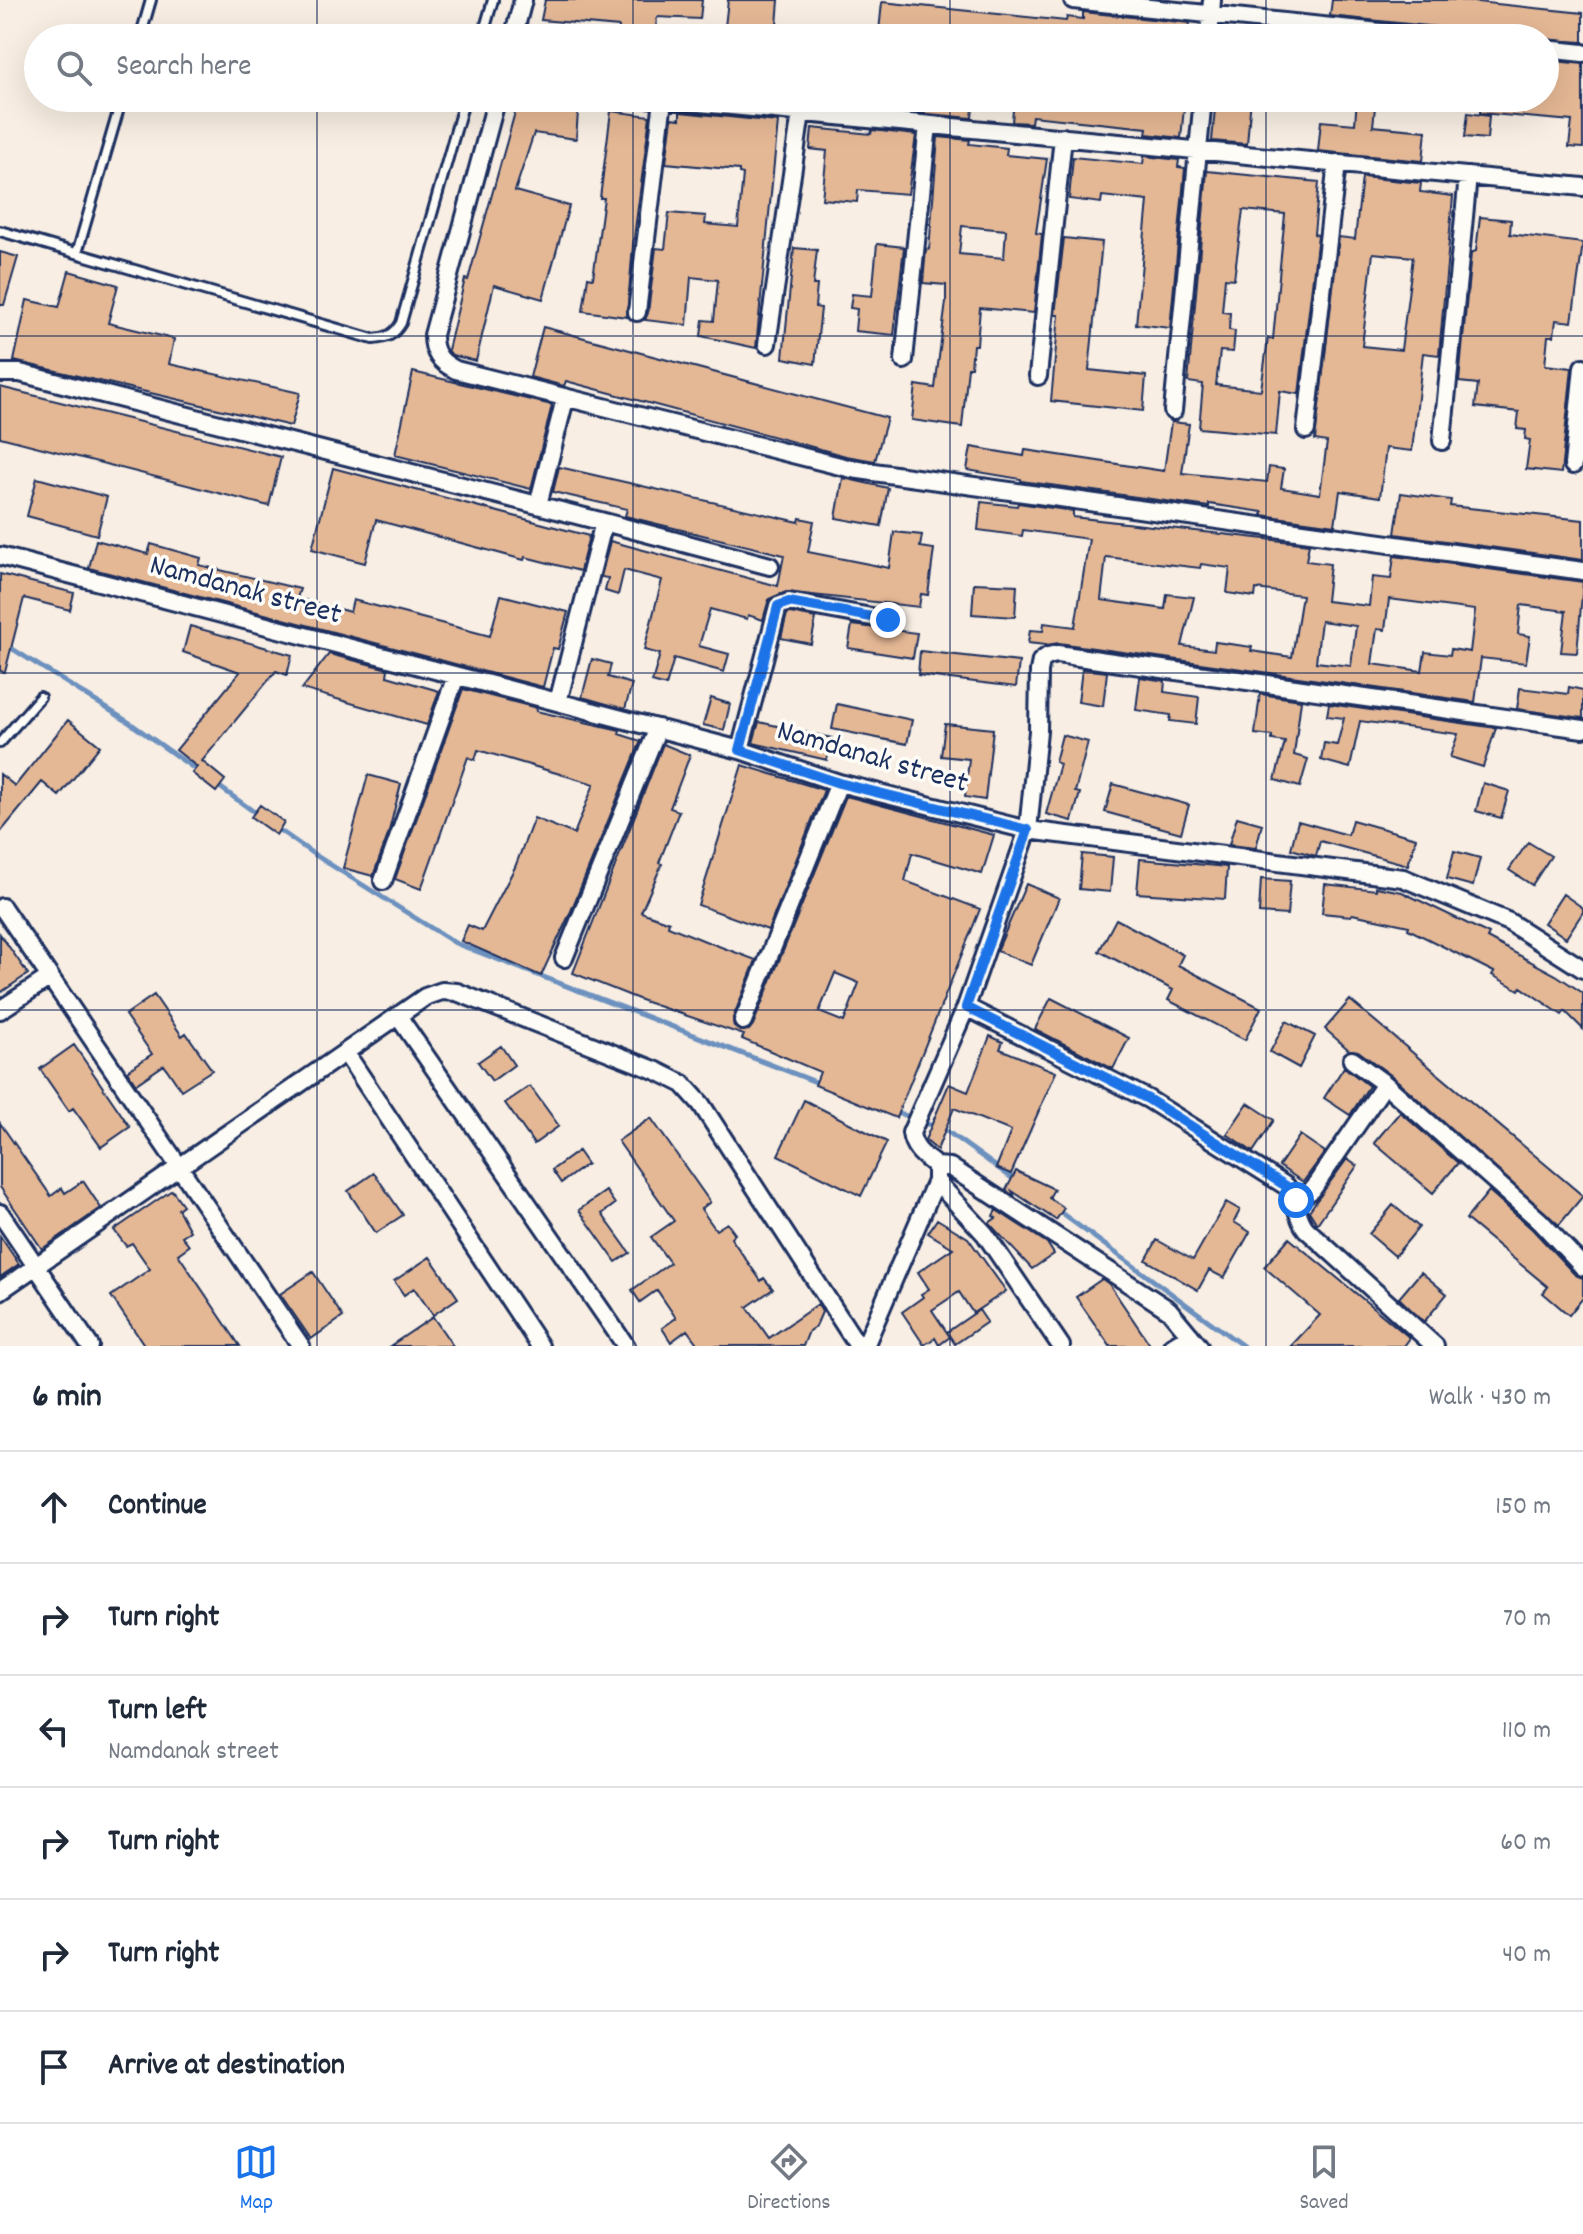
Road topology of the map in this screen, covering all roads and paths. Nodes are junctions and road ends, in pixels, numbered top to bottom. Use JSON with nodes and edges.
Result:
{"nodes":[{"id":1,"x":151,"y":0,"type":"edge"},
{"id":2,"x":493,"y":0,"type":"edge"},
{"id":3,"x":523,"y":0,"type":"edge"},
{"id":4,"x":1073,"y":0,"type":"edge"},
{"id":5,"x":1212,"y":7,"type":"edge"},
{"id":6,"x":144,"y":24,"type":"edge"},
{"id":7,"x":486,"y":24,"type":"edge"},
{"id":8,"x":517,"y":24,"type":"edge"},
{"id":9,"x":1335,"y":24,"type":"edge"},
{"id":10,"x":1559,"y":50,"type":"edge"},
{"id":11,"x":1583,"y":53,"type":"edge"},
{"id":12,"x":118,"y":112,"type":"edge"},
{"id":13,"x":461,"y":112,"type":"edge"},
{"id":14,"x":493,"y":112,"type":"edge"},
{"id":15,"x":654,"y":112,"type":"edge"},
{"id":16,"x":791,"y":112,"type":"edge"},
{"id":17,"x":1202,"y":112,"type":"edge"},
{"id":18,"x":801,"y":113,"type":"junction"},
{"id":19,"x":928,"y":125,"type":"junction"},
{"id":20,"x":1063,"y":137,"type":"junction"},
{"id":21,"x":1198,"y":150,"type":"junction"},
{"id":22,"x":1337,"y":163,"type":"junction"},
{"id":23,"x":1468,"y":176,"type":"junction"},
{"id":24,"x":1583,"y":187,"type":"edge"},
{"id":25,"x":0,"y":231,"type":"edge"},
{"id":26,"x":77,"y":253,"type":"junction"},
{"id":27,"x":637,"y":312,"type":"dead end"},
{"id":28,"x":767,"y":344,"type":"dead end"},
{"id":29,"x":904,"y":360,"type":"dead end"},
{"id":30,"x":1583,"y":367,"type":"edge"},
{"id":31,"x":0,"y":373,"type":"edge"},
{"id":32,"x":1038,"y":376,"type":"dead end"},
{"id":33,"x":565,"y":399,"type":"junction"},
{"id":34,"x":1173,"y":411,"type":"dead end"},
{"id":35,"x":1306,"y":430,"type":"dead end"},
{"id":36,"x":1442,"y":441,"type":"dead end"},
{"id":37,"x":1573,"y":465,"type":"dead end"},
{"id":38,"x":538,"y":505,"type":"junction"},
{"id":39,"x":604,"y":522,"type":"junction"},
{"id":40,"x":0,"y":556,"type":"edge"},
{"id":41,"x":770,"y":566,"type":"dead end"},
{"id":42,"x":1583,"y":571,"type":"edge"},
{"id":43,"x":888,"y":620,"type":"dead end"},
{"id":44,"x":456,"y":676,"type":"junction"},
{"id":45,"x":40,"y":697,"type":"dead end"},
{"id":46,"x":558,"y":702,"type":"junction"},
{"id":47,"x":658,"y":728,"type":"junction"},
{"id":48,"x":1583,"y":729,"type":"edge"},
{"id":49,"x":0,"y":743,"type":"edge"},
{"id":50,"x":740,"y":750,"type":"junction"},
{"id":51,"x":839,"y":783,"type":"junction"},
{"id":52,"x":1028,"y":830,"type":"junction"},
{"id":53,"x":383,"y":881,"type":"dead end"},
{"id":54,"x":2,"y":907,"type":"edge"},
{"id":55,"x":564,"y":958,"type":"dead end"},
{"id":56,"x":1583,"y":969,"type":"edge"},
{"id":57,"x":50,"y":977,"type":"junction"},
{"id":58,"x":966,"y":1007,"type":"junction"},
{"id":59,"x":0,"y":1010,"type":"edge"},
{"id":60,"x":398,"y":1016,"type":"junction"},
{"id":61,"x":743,"y":1021,"type":"dead end"},
{"id":62,"x":345,"y":1052,"type":"junction"},
{"id":63,"x":1352,"y":1060,"type":"dead end"},
{"id":64,"x":1385,"y":1084,"type":"junction"},
{"id":65,"x":179,"y":1166,"type":"junction"},
{"id":66,"x":936,"y":1174,"type":"junction"},
{"id":67,"x":1296,"y":1200,"type":"junction"},
{"id":68,"x":0,"y":1213,"type":"edge"},
{"id":69,"x":36,"y":1266,"type":"junction"},
{"id":70,"x":1583,"y":1267,"type":"edge"},
{"id":71,"x":0,"y":1291,"type":"edge"},
{"id":72,"x":1194,"y":1340,"type":"edge"},
{"id":73,"x":90,"y":1346,"type":"edge"},
{"id":74,"x":301,"y":1346,"type":"edge"},
{"id":75,"x":540,"y":1346,"type":"edge"},
{"id":76,"x":626,"y":1346,"type":"edge"},
{"id":77,"x":858,"y":1346,"type":"edge"},
{"id":78,"x":865,"y":1346,"type":"edge"},
{"id":79,"x":1061,"y":1346,"type":"edge"},
{"id":80,"x":1172,"y":1346,"type":"edge"},
{"id":81,"x":1435,"y":1346,"type":"edge"}],
"edges":[{"from":1,"to":6,"type":"lane"},
{"from":2,"to":7,"type":"lane"},
{"from":3,"to":8,"type":"street"},
{"from":4,"to":5,"type":"street"},
{"from":5,"to":9,"type":"street"},
{"from":10,"to":11,"type":"street"},
{"from":12,"to":26,"type":"lane"},
{"from":13,"to":26,"type":"lane"},
{"from":14,"to":33,"type":"street"},
{"from":15,"to":27,"type":"street"},
{"from":16,"to":18,"type":"street"},
{"from":17,"to":21,"type":"street"},
{"from":18,"to":19,"type":"street"},
{"from":18,"to":28,"type":"street"},
{"from":19,"to":20,"type":"street"},
{"from":19,"to":29,"type":"street"},
{"from":20,"to":21,"type":"street"},
{"from":20,"to":32,"type":"street"},
{"from":21,"to":22,"type":"street"},
{"from":21,"to":34,"type":"street"},
{"from":22,"to":23,"type":"street"},
{"from":22,"to":35,"type":"street"},
{"from":23,"to":24,"type":"street"},
{"from":23,"to":36,"type":"street"},
{"from":25,"to":26,"type":"lane"},
{"from":30,"to":37,"type":"street"},
{"from":31,"to":38,"type":"street"},
{"from":33,"to":38,"type":"street"},
{"from":33,"to":42,"type":"street"},
{"from":38,"to":39,"type":"street"},
{"from":39,"to":41,"type":"street"},
{"from":39,"to":46,"type":"street"},
{"from":40,"to":44,"type":"street","name":"Namdanak street"},
{"from":43,"to":50,"type":"street"},
{"from":44,"to":46,"type":"street","name":"Namdanak street"},
{"from":44,"to":53,"type":"street"},
{"from":45,"to":49,"type":"lane"},
{"from":46,"to":47,"type":"street","name":"Namdanak street"},
{"from":47,"to":50,"type":"street","name":"Namdanak street"},
{"from":47,"to":55,"type":"street"},
{"from":48,"to":52,"type":"street"},
{"from":50,"to":51,"type":"street","name":"Namdanak street"},
{"from":51,"to":52,"type":"street","name":"Namdanak street"},
{"from":51,"to":61,"type":"street"},
{"from":52,"to":56,"type":"street","name":"Namdanak street"},
{"from":52,"to":58,"type":"street"},
{"from":54,"to":57,"type":"street"},
{"from":57,"to":59,"type":"street"},
{"from":57,"to":65,"type":"street"},
{"from":58,"to":66,"type":"street"},
{"from":58,"to":67,"type":"street"},
{"from":60,"to":62,"type":"street"},
{"from":60,"to":76,"type":"street"},
{"from":60,"to":77,"type":"street"},
{"from":62,"to":65,"type":"street"},
{"from":62,"to":75,"type":"street"},
{"from":63,"to":64,"type":"street"},
{"from":64,"to":67,"type":"street"},
{"from":64,"to":70,"type":"street"},
{"from":65,"to":69,"type":"street"},
{"from":65,"to":74,"type":"street"},
{"from":66,"to":72,"type":"street"},
{"from":66,"to":78,"type":"street"},
{"from":66,"to":79,"type":"street"},
{"from":67,"to":81,"type":"street"},
{"from":68,"to":69,"type":"street"},
{"from":69,"to":71,"type":"street"},
{"from":69,"to":73,"type":"street"},
{"from":72,"to":80,"type":"street"}]}
